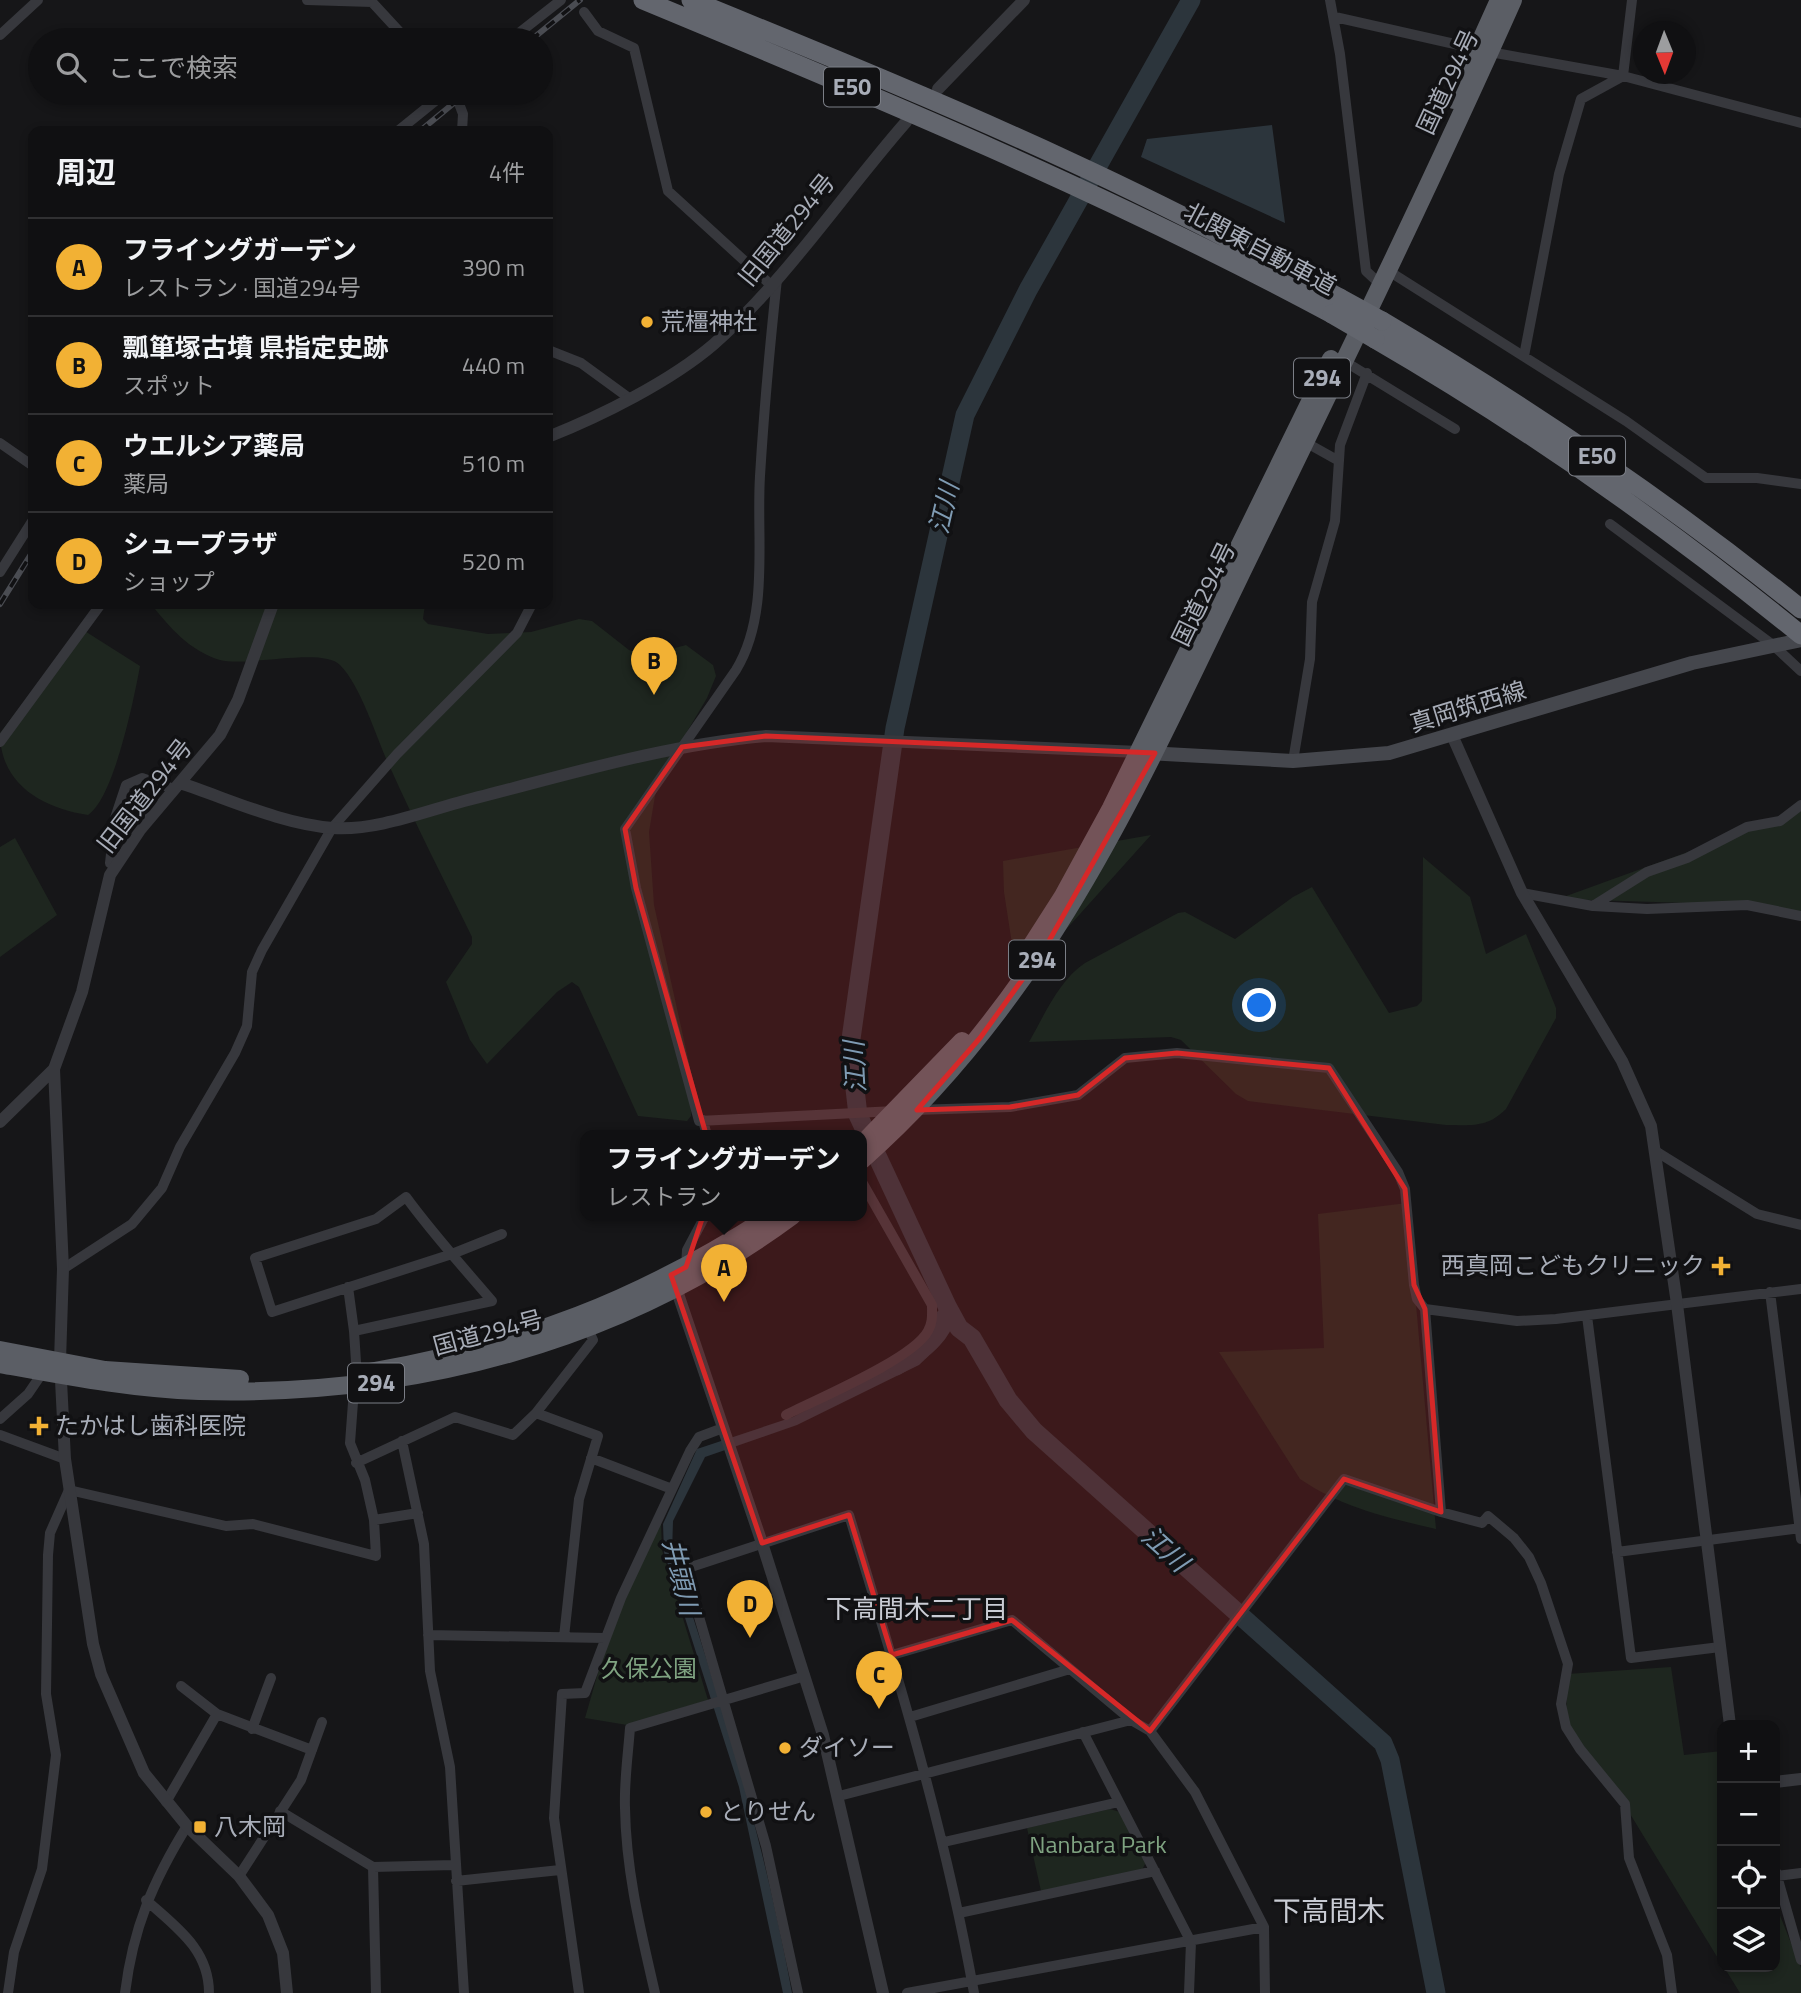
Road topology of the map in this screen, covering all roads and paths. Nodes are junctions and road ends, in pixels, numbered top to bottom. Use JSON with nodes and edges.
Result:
{"nodes":[{"id":1,"x":38,"y":0,"type":"edge"},
{"id":2,"x":307,"y":0,"type":"edge"},
{"id":3,"x":561,"y":0,"type":"edge"},
{"id":4,"x":643,"y":0,"type":"edge"},
{"id":5,"x":691,"y":0,"type":"edge"},
{"id":6,"x":1024,"y":0,"type":"edge"},
{"id":7,"x":1330,"y":0,"type":"edge"},
{"id":8,"x":1499,"y":0,"type":"edge"},
{"id":9,"x":1513,"y":0,"type":"edge"},
{"id":10,"x":1632,"y":0,"type":"edge"},
{"id":11,"x":584,"y":12,"type":"dead end"},
{"id":12,"x":1335,"y":17,"type":"junction"},
{"id":13,"x":396,"y":28,"type":"edge"},
{"id":14,"x":525,"y":28,"type":"edge"},
{"id":15,"x":0,"y":35,"type":"edge"},
{"id":16,"x":1484,"y":50,"type":"junction"},
{"id":17,"x":1623,"y":76,"type":"junction"},
{"id":18,"x":938,"y":89,"type":"dead end"},
{"id":19,"x":429,"y":105,"type":"edge"},
{"id":20,"x":460,"y":105,"type":"edge"},
{"id":21,"x":906,"y":122,"type":"dead end"},
{"id":22,"x":1801,"y":123,"type":"edge"},
{"id":23,"x":404,"y":126,"type":"edge"},
{"id":24,"x":462,"y":126,"type":"edge"},
{"id":25,"x":1064,"y":169,"type":"junction"},
{"id":26,"x":1380,"y":277,"type":"junction"},
{"id":27,"x":774,"y":282,"type":"junction"},
{"id":28,"x":553,"y":352,"type":"edge"},
{"id":29,"x":1524,"y":355,"type":"junction"},
{"id":30,"x":1344,"y":360,"type":"junction"},
{"id":31,"x":1367,"y":373,"type":"junction"},
{"id":32,"x":629,"y":397,"type":"junction"},
{"id":33,"x":1455,"y":429,"type":"dead end"},
{"id":34,"x":553,"y":435,"type":"edge"},
{"id":35,"x":1305,"y":442,"type":"junction"},
{"id":36,"x":0,"y":443,"type":"edge"},
{"id":37,"x":1339,"y":461,"type":"junction"},
{"id":38,"x":28,"y":463,"type":"edge"},
{"id":39,"x":1801,"y":484,"type":"edge"},
{"id":40,"x":1610,"y":524,"type":"dead end"},
{"id":41,"x":28,"y":528,"type":"edge"},
{"id":42,"x":0,"y":572,"type":"edge"},
{"id":43,"x":97,"y":609,"type":"edge"},
{"id":44,"x":271,"y":609,"type":"edge"},
{"id":45,"x":529,"y":609,"type":"edge"},
{"id":46,"x":1798,"y":623,"type":"edge"},
{"id":47,"x":1773,"y":645,"type":"junction"},
{"id":48,"x":1801,"y":671,"type":"edge"},
{"id":49,"x":1452,"y":735,"type":"junction"},
{"id":50,"x":0,"y":742,"type":"edge"},
{"id":51,"x":682,"y":747,"type":"junction"},
{"id":52,"x":1147,"y":753,"type":"junction"},
{"id":53,"x":1293,"y":761,"type":"junction"},
{"id":54,"x":177,"y":786,"type":"junction"},
{"id":55,"x":1801,"y":805,"type":"edge"},
{"id":56,"x":332,"y":828,"type":"junction"},
{"id":57,"x":116,"y":867,"type":"junction"},
{"id":58,"x":1522,"y":893,"type":"junction"},
{"id":59,"x":1593,"y":906,"type":"junction"},
{"id":60,"x":1801,"y":916,"type":"edge"},
{"id":61,"x":54,"y":1069,"type":"junction"},
{"id":62,"x":917,"y":1110,"type":"junction"},
{"id":63,"x":897,"y":1111,"type":"junction"},
{"id":64,"x":703,"y":1120,"type":"junction"},
{"id":65,"x":0,"y":1122,"type":"edge"},
{"id":66,"x":706,"y":1130,"type":"edge"},
{"id":67,"x":881,"y":1135,"type":"junction"},
{"id":68,"x":867,"y":1142,"type":"edge"},
{"id":69,"x":1657,"y":1152,"type":"junction"},
{"id":70,"x":867,"y":1153,"type":"edge"},
{"id":71,"x":867,"y":1191,"type":"edge"},
{"id":72,"x":702,"y":1221,"type":"edge"},
{"id":73,"x":762,"y":1221,"type":"edge"},
{"id":74,"x":783,"y":1221,"type":"edge"},
{"id":75,"x":1801,"y":1225,"type":"edge"},
{"id":76,"x":502,"y":1234,"type":"dead end"},
{"id":77,"x":452,"y":1254,"type":"junction"},
{"id":78,"x":63,"y":1269,"type":"junction"},
{"id":79,"x":678,"y":1277,"type":"junction"},
{"id":80,"x":348,"y":1287,"type":"junction"},
{"id":81,"x":1801,"y":1289,"type":"edge"},
{"id":82,"x":1770,"y":1293,"type":"junction"},
{"id":83,"x":1678,"y":1304,"type":"junction"},
{"id":84,"x":1425,"y":1310,"type":"junction"},
{"id":85,"x":1587,"y":1316,"type":"junction"},
{"id":86,"x":589,"y":1329,"type":"junction"},
{"id":87,"x":354,"y":1331,"type":"junction"},
{"id":88,"x":0,"y":1350,"type":"edge"},
{"id":89,"x":0,"y":1364,"type":"edge"},
{"id":90,"x":61,"y":1368,"type":"junction"},
{"id":91,"x":43,"y":1372,"type":"junction"},
{"id":92,"x":355,"y":1380,"type":"junction"},
{"id":93,"x":536,"y":1413,"type":"junction"},
{"id":94,"x":786,"y":1415,"type":"dead end"},
{"id":95,"x":0,"y":1419,"type":"edge"},
{"id":96,"x":724,"y":1431,"type":"junction"},
{"id":97,"x":0,"y":1435,"type":"edge"},
{"id":98,"x":402,"y":1441,"type":"junction"},
{"id":99,"x":591,"y":1458,"type":"junction"},
{"id":100,"x":65,"y":1460,"type":"junction"},
{"id":101,"x":356,"y":1463,"type":"junction"},
{"id":102,"x":672,"y":1489,"type":"junction"},
{"id":103,"x":69,"y":1490,"type":"junction"},
{"id":104,"x":1441,"y":1512,"type":"junction"},
{"id":105,"x":418,"y":1513,"type":"junction"},
{"id":106,"x":374,"y":1520,"type":"junction"},
{"id":107,"x":1801,"y":1532,"type":"edge"},
{"id":108,"x":1708,"y":1540,"type":"junction"},
{"id":109,"x":762,"y":1543,"type":"junction"},
{"id":110,"x":1617,"y":1552,"type":"junction"},
{"id":111,"x":428,"y":1635,"type":"junction"},
{"id":112,"x":564,"y":1637,"type":"junction"},
{"id":113,"x":605,"y":1638,"type":"junction"},
{"id":114,"x":1720,"y":1647,"type":"junction"},
{"id":115,"x":891,"y":1655,"type":"junction"},
{"id":116,"x":1070,"y":1669,"type":"junction"},
{"id":117,"x":805,"y":1676,"type":"junction"},
{"id":118,"x":271,"y":1678,"type":"dead end"},
{"id":119,"x":181,"y":1686,"type":"dead end"},
{"id":120,"x":725,"y":1701,"type":"junction"},
{"id":121,"x":217,"y":1714,"type":"junction"},
{"id":122,"x":910,"y":1717,"type":"junction"},
{"id":123,"x":1131,"y":1720,"type":"junction"},
{"id":124,"x":1729,"y":1720,"type":"edge"},
{"id":125,"x":322,"y":1721,"type":"dead end"},
{"id":126,"x":252,"y":1729,"type":"junction"},
{"id":127,"x":1150,"y":1731,"type":"junction"},
{"id":128,"x":1083,"y":1732,"type":"junction"},
{"id":129,"x":312,"y":1750,"type":"junction"},
{"id":130,"x":926,"y":1774,"type":"junction"},
{"id":131,"x":1801,"y":1779,"type":"edge"},
{"id":132,"x":1780,"y":1781,"type":"edge"},
{"id":133,"x":839,"y":1796,"type":"junction"},
{"id":134,"x":166,"y":1802,"type":"junction"},
{"id":135,"x":1119,"y":1802,"type":"junction"},
{"id":136,"x":280,"y":1811,"type":"junction"},
{"id":137,"x":187,"y":1826,"type":"junction"},
{"id":138,"x":944,"y":1842,"type":"junction"},
{"id":139,"x":454,"y":1866,"type":"junction"},
{"id":140,"x":373,"y":1867,"type":"junction"},
{"id":141,"x":560,"y":1870,"type":"junction"},
{"id":142,"x":1154,"y":1871,"type":"junction"},
{"id":143,"x":1780,"y":1873,"type":"edge"},
{"id":144,"x":1801,"y":1873,"type":"edge"},
{"id":145,"x":239,"y":1876,"type":"junction"},
{"id":146,"x":456,"y":1881,"type":"junction"},
{"id":147,"x":1780,"y":1887,"type":"edge"},
{"id":148,"x":146,"y":1900,"type":"junction"},
{"id":149,"x":959,"y":1913,"type":"junction"},
{"id":150,"x":1264,"y":1927,"type":"junction"},
{"id":151,"x":1191,"y":1942,"type":"junction"},
{"id":152,"x":1801,"y":1960,"type":"edge"},
{"id":153,"x":972,"y":1981,"type":"junction"},
{"id":154,"x":8,"y":1993,"type":"edge"},
{"id":155,"x":125,"y":1993,"type":"edge"},
{"id":156,"x":209,"y":1993,"type":"edge"},
{"id":157,"x":287,"y":1993,"type":"edge"},
{"id":158,"x":376,"y":1993,"type":"edge"},
{"id":159,"x":464,"y":1993,"type":"edge"},
{"id":160,"x":579,"y":1993,"type":"edge"},
{"id":161,"x":655,"y":1993,"type":"edge"},
{"id":162,"x":798,"y":1993,"type":"edge"},
{"id":163,"x":883,"y":1993,"type":"edge"},
{"id":164,"x":907,"y":1993,"type":"edge"},
{"id":165,"x":974,"y":1993,"type":"edge"},
{"id":166,"x":1189,"y":1993,"type":"edge"},
{"id":167,"x":1265,"y":1993,"type":"edge"},
{"id":168,"x":1672,"y":1993,"type":"edge"}],
"edges":[{"from":1,"to":15,"type":"street"},
{"from":2,"to":13,"type":"street"},
{"from":3,"to":14,"type":"street"},
{"from":4,"to":25,"type":"highway","name":"北関東自動車道","number":"E50"},
{"from":5,"to":25,"type":"highway","name":"北関東自動車道","number":"E50"},
{"from":6,"to":18,"type":"street"},
{"from":7,"to":12,"type":"street"},
{"from":8,"to":16,"type":"highway","name":"国道294号","number":"294"},
{"from":9,"to":16,"type":"highway","name":"国道294号","number":"294"},
{"from":10,"to":17,"type":"street"},
{"from":11,"to":27,"type":"street"},
{"from":12,"to":16,"type":"street"},
{"from":12,"to":26,"type":"street"},
{"from":16,"to":17,"type":"street"},
{"from":16,"to":26,"type":"highway","name":"国道294号","number":"294"},
{"from":17,"to":22,"type":"street"},
{"from":17,"to":29,"type":"street"},
{"from":19,"to":23,"type":"street"},
{"from":20,"to":24,"type":"street"},
{"from":21,"to":27,"type":"street","name":"旧国道294号"},
{"from":25,"to":46,"type":"highway","name":"北関東自動車道","number":"E50","bridge":true},
{"from":26,"to":29,"type":"street"},
{"from":26,"to":30,"type":"highway","name":"国道294号","number":"294"},
{"from":26,"to":52,"type":"highway","name":"国道294号","number":"294"},
{"from":27,"to":32,"type":"street","name":"旧国道294号"},
{"from":27,"to":51,"type":"street"},
{"from":28,"to":32,"type":"street"},
{"from":29,"to":39,"type":"street"},
{"from":30,"to":31,"type":"street"},
{"from":30,"to":35,"type":"highway","name":"国道294号","number":"294"},
{"from":31,"to":33,"type":"street"},
{"from":31,"to":37,"type":"street"},
{"from":32,"to":34,"type":"street","name":"旧国道294号"},
{"from":35,"to":37,"type":"street"},
{"from":35,"to":52,"type":"highway","name":"国道294号","number":"294"},
{"from":36,"to":38,"type":"street"},
{"from":37,"to":53,"type":"street"},
{"from":40,"to":47,"type":"street"},
{"from":41,"to":42,"type":"street"},
{"from":43,"to":50,"type":"street"},
{"from":44,"to":54,"type":"street","name":"旧国道294号"},
{"from":45,"to":56,"type":"street"},
{"from":46,"to":47,"type":"main road","name":"真岡筑西線"},
{"from":47,"to":48,"type":"street"},
{"from":47,"to":49,"type":"main road","name":"真岡筑西線"},
{"from":49,"to":53,"type":"main road","name":"真岡筑西線"},
{"from":49,"to":58,"type":"street"},
{"from":51,"to":52,"type":"street"},
{"from":51,"to":56,"type":"street"},
{"from":51,"to":64,"type":"street"},
{"from":52,"to":53,"type":"main road","name":"真岡筑西線"},
{"from":52,"to":62,"type":"highway","name":"国道294号","number":"294"},
{"from":52,"to":63,"type":"highway","name":"国道294号","number":"294"},
{"from":54,"to":56,"type":"street"},
{"from":54,"to":57,"type":"street","name":"旧国道294号"},
{"from":54,"to":57,"type":"street"},
{"from":55,"to":59,"type":"street"},
{"from":56,"to":78,"type":"street"},
{"from":57,"to":61,"type":"street","name":"旧国道294号"},
{"from":58,"to":59,"type":"street"},
{"from":58,"to":69,"type":"street"},
{"from":59,"to":60,"type":"street"},
{"from":61,"to":65,"type":"street","name":"旧国道294号"},
{"from":61,"to":78,"type":"street"},
{"from":62,"to":63,"type":"street"},
{"from":62,"to":67,"type":"highway","name":"国道294号","number":"294"},
{"from":62,"to":84,"type":"street"},
{"from":63,"to":64,"type":"street"},
{"from":63,"to":67,"type":"highway","name":"国道294号","number":"294"},
{"from":64,"to":66,"type":"street"},
{"from":67,"to":68,"type":"highway","name":"国道294号","number":"294"},
{"from":67,"to":70,"type":"highway","name":"国道294号","number":"294"},
{"from":69,"to":75,"type":"street"},
{"from":69,"to":83,"type":"street"},
{"from":71,"to":94,"type":"street"},
{"from":72,"to":79,"type":"street"},
{"from":73,"to":79,"type":"highway","name":"国道294号","number":"294"},
{"from":74,"to":79,"type":"highway","name":"国道294号","number":"294"},
{"from":76,"to":77,"type":"street"},
{"from":77,"to":80,"type":"street"},
{"from":77,"to":80,"type":"street"},
{"from":77,"to":87,"type":"street"},
{"from":78,"to":90,"type":"street"},
{"from":79,"to":86,"type":"highway","name":"国道294号","number":"294"},
{"from":79,"to":92,"type":"highway","name":"国道294号","number":"294"},
{"from":79,"to":96,"type":"street"},
{"from":80,"to":87,"type":"street"},
{"from":81,"to":82,"type":"street"},
{"from":82,"to":83,"type":"street"},
{"from":82,"to":107,"type":"street"},
{"from":83,"to":85,"type":"street"},
{"from":83,"to":108,"type":"street"},
{"from":84,"to":85,"type":"street"},
{"from":84,"to":104,"type":"street"},
{"from":85,"to":110,"type":"street"},
{"from":86,"to":92,"type":"highway","name":"国道294号","number":"294"},
{"from":86,"to":93,"type":"street"},
{"from":87,"to":92,"type":"street"},
{"from":88,"to":90,"type":"highway","name":"国道294号","number":"294"},
{"from":89,"to":91,"type":"highway","name":"国道294号","number":"294"},
{"from":90,"to":91,"type":"highway","name":"国道294号","number":"294"},
{"from":90,"to":92,"type":"highway","name":"国道294号","number":"294"},
{"from":90,"to":100,"type":"street"},
{"from":91,"to":95,"type":"street"},
{"from":92,"to":101,"type":"street"},
{"from":93,"to":98,"type":"street"},
{"from":93,"to":99,"type":"street"},
{"from":96,"to":102,"type":"street"},
{"from":96,"to":109,"type":"street"},
{"from":97,"to":100,"type":"street"},
{"from":98,"to":101,"type":"street"},
{"from":98,"to":105,"type":"street"},
{"from":99,"to":102,"type":"street"},
{"from":99,"to":112,"type":"street"},
{"from":100,"to":103,"type":"street"},
{"from":101,"to":106,"type":"street"},
{"from":102,"to":113,"type":"street"},
{"from":103,"to":106,"type":"street"},
{"from":103,"to":134,"type":"street"},
{"from":103,"to":154,"type":"street"},
{"from":104,"to":127,"type":"street"},
{"from":104,"to":168,"type":"street"},
{"from":105,"to":106,"type":"street"},
{"from":105,"to":111,"type":"street"},
{"from":107,"to":108,"type":"street"},
{"from":108,"to":110,"type":"street"},
{"from":108,"to":114,"type":"street"},
{"from":109,"to":115,"type":"street"},
{"from":109,"to":117,"type":"street"},
{"from":109,"to":120,"type":"street"},
{"from":110,"to":114,"type":"street"},
{"from":111,"to":112,"type":"street"},
{"from":111,"to":139,"type":"street"},
{"from":112,"to":113,"type":"street"},
{"from":113,"to":141,"type":"street"},
{"from":114,"to":124,"type":"street"},
{"from":115,"to":116,"type":"street"},
{"from":115,"to":122,"type":"street"},
{"from":116,"to":122,"type":"street"},
{"from":116,"to":123,"type":"street"},
{"from":117,"to":120,"type":"street"},
{"from":117,"to":133,"type":"street"},
{"from":118,"to":126,"type":"street"},
{"from":119,"to":121,"type":"street"},
{"from":120,"to":161,"type":"street"},
{"from":120,"to":162,"type":"street"},
{"from":121,"to":126,"type":"street"},
{"from":121,"to":134,"type":"street"},
{"from":122,"to":130,"type":"street"},
{"from":123,"to":127,"type":"street"},
{"from":123,"to":128,"type":"street"},
{"from":125,"to":129,"type":"street"},
{"from":126,"to":129,"type":"street"},
{"from":127,"to":150,"type":"street"},
{"from":128,"to":130,"type":"street"},
{"from":128,"to":135,"type":"street"},
{"from":129,"to":136,"type":"street"},
{"from":130,"to":133,"type":"street"},
{"from":130,"to":138,"type":"street"},
{"from":131,"to":132,"type":"street"},
{"from":133,"to":163,"type":"street"},
{"from":134,"to":137,"type":"street"},
{"from":135,"to":138,"type":"street"},
{"from":135,"to":142,"type":"street"},
{"from":136,"to":140,"type":"street"},
{"from":136,"to":145,"type":"street"},
{"from":137,"to":145,"type":"street"},
{"from":137,"to":148,"type":"street"},
{"from":138,"to":149,"type":"street"},
{"from":139,"to":140,"type":"street"},
{"from":139,"to":146,"type":"street"},
{"from":140,"to":158,"type":"street"},
{"from":141,"to":146,"type":"street"},
{"from":141,"to":160,"type":"street"},
{"from":142,"to":149,"type":"street"},
{"from":142,"to":151,"type":"street"},
{"from":143,"to":144,"type":"street"},
{"from":145,"to":157,"type":"street"},
{"from":146,"to":159,"type":"street"},
{"from":147,"to":152,"type":"street"},
{"from":148,"to":155,"type":"street"},
{"from":148,"to":156,"type":"street"},
{"from":149,"to":153,"type":"street"},
{"from":150,"to":151,"type":"street"},
{"from":150,"to":167,"type":"street"},
{"from":151,"to":153,"type":"street"},
{"from":151,"to":166,"type":"street"},
{"from":153,"to":164,"type":"street"},
{"from":153,"to":165,"type":"street"}]}
